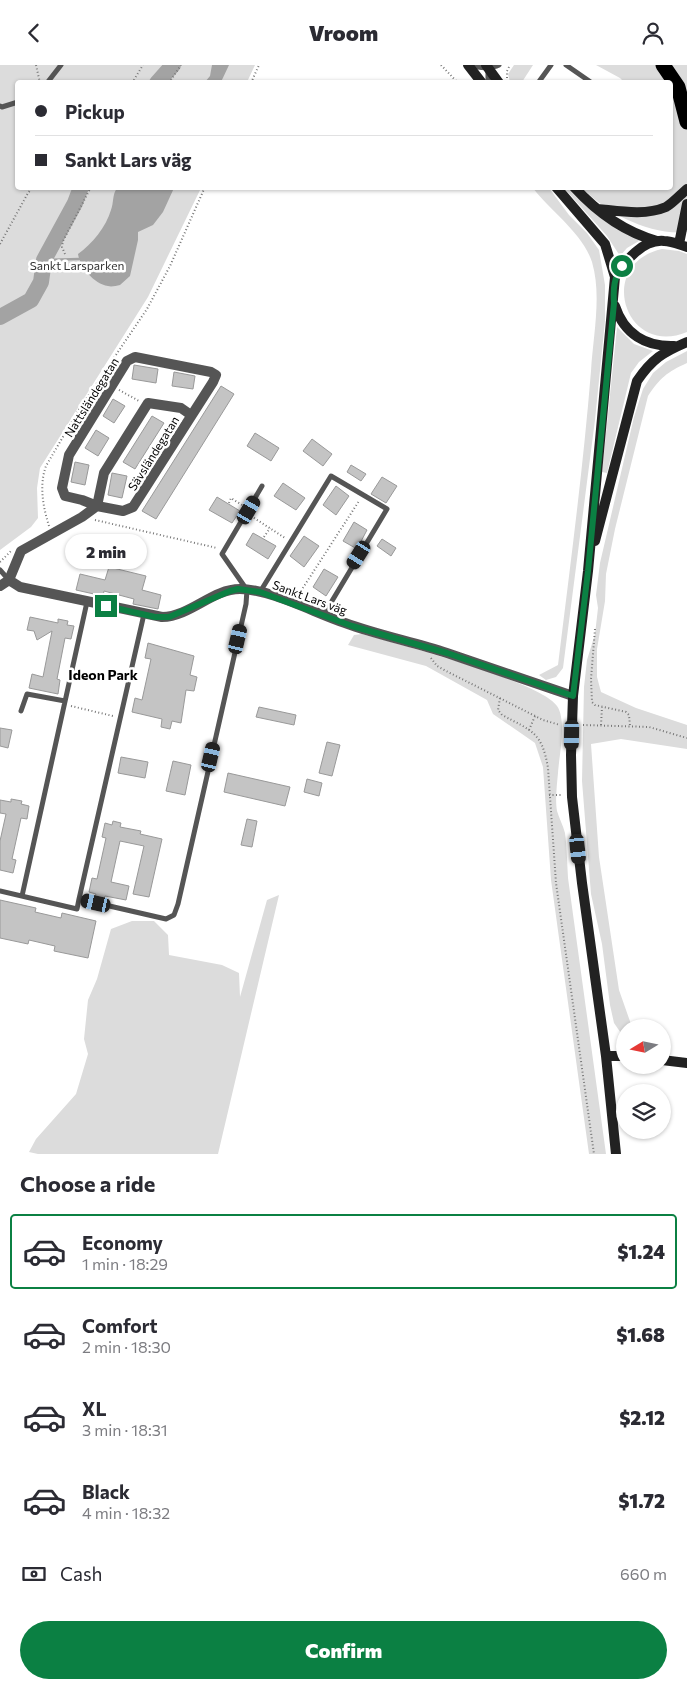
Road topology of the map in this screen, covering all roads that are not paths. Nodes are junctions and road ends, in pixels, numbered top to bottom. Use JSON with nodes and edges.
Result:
{"nodes":[{"id":1,"x":61,"y":65,"type":"edge"},
{"id":2,"x":468,"y":65,"type":"edge"},
{"id":3,"x":473,"y":65,"type":"edge"},
{"id":4,"x":499,"y":65,"type":"edge"},
{"id":5,"x":551,"y":65,"type":"edge"},
{"id":6,"x":566,"y":65,"type":"edge"},
{"id":7,"x":663,"y":65,"type":"edge"},
{"id":8,"x":487,"y":66,"type":"edge"},
{"id":9,"x":49,"y":80,"type":"edge"},
{"id":10,"x":480,"y":80,"type":"edge"},
{"id":11,"x":488,"y":80,"type":"edge"},
{"id":12,"x":497,"y":80,"type":"edge"},
{"id":13,"x":540,"y":80,"type":"edge"},
{"id":14,"x":588,"y":80,"type":"edge"},
{"id":15,"x":15,"y":103,"type":"edge"},
{"id":16,"x":0,"y":106,"type":"edge"},
{"id":17,"x":687,"y":122,"type":"edge"},
{"id":18,"x":687,"y":189,"type":"edge"},
{"id":19,"x":559,"y":190,"type":"edge"},
{"id":20,"x":577,"y":190,"type":"edge"},
{"id":21,"x":687,"y":204,"type":"edge"},
{"id":22,"x":596,"y":209,"type":"junction"},
{"id":23,"x":657,"y":241,"type":"junction"},
{"id":24,"x":683,"y":246,"type":"edge"},
{"id":25,"x":615,"y":277,"type":"junction"},
{"id":26,"x":614,"y":303,"type":"junction"},
{"id":27,"x":687,"y":342,"type":"edge"},
{"id":28,"x":675,"y":346,"type":"junction"},
{"id":29,"x":211,"y":372,"type":"joint"},
{"id":30,"x":191,"y":415,"type":"junction"},
{"id":31,"x":262,"y":486,"type":"dead end"},
{"id":32,"x":89,"y":512,"type":"junction"},
{"id":33,"x":0,"y":571,"type":"edge"},
{"id":34,"x":588,"y":571,"type":"junction"},
{"id":35,"x":4,"y":583,"type":"edge"},
{"id":36,"x":247,"y":590,"type":"junction"},
{"id":37,"x":260,"y":592,"type":"junction"},
{"id":38,"x":87,"y":602,"type":"junction"},
{"id":39,"x":144,"y":615,"type":"junction"},
{"id":40,"x":323,"y":616,"type":"junction"},
{"id":41,"x":573,"y":696,"type":"junction"},
{"id":42,"x":65,"y":703,"type":"junction"},
{"id":43,"x":21,"y":711,"type":"dead end"},
{"id":44,"x":0,"y":891,"type":"edge"},
{"id":45,"x":22,"y":896,"type":"junction"},
{"id":46,"x":79,"y":899,"type":"junction"},
{"id":47,"x":606,"y":1056,"type":"junction"},
{"id":48,"x":616,"y":1056,"type":"edge"},
{"id":49,"x":671,"y":1061,"type":"edge"},
{"id":50,"x":687,"y":1063,"type":"edge"},
{"id":51,"x":616,"y":1154,"type":"edge"}],
"edges":[{"from":1,"to":9,"type":"lane"},
{"from":2,"to":10,"type":"main road"},
{"from":3,"to":8,"type":"lane"},
{"from":4,"to":8,"type":"lane"},
{"from":5,"to":13,"type":"lane"},
{"from":6,"to":14,"type":"lane"},
{"from":7,"to":17,"type":"highway"},
{"from":8,"to":11,"type":"lane"},
{"from":8,"to":12,"type":"main road"},
{"from":15,"to":16,"type":"lane"},
{"from":18,"to":22,"type":"main road"},
{"from":19,"to":25,"type":"main road"},
{"from":20,"to":22,"type":"main road"},
{"from":21,"to":24,"type":"main road"},
{"from":22,"to":23,"type":"main road"},
{"from":23,"to":24,"type":"main road"},
{"from":23,"to":25,"type":"main road"},
{"from":25,"to":26,"type":"main road"},
{"from":26,"to":28,"type":"main road"},
{"from":26,"to":34,"type":"main road"},
{"from":27,"to":28,"type":"main road"},
{"from":28,"to":34,"type":"main road"},
{"from":29,"to":30,"type":"street","name":"Sävsländegatan"},
{"from":29,"to":32,"type":"street","name":"Nattsländegatan"},
{"from":30,"to":32,"type":"street","name":"Sävsländegatan"},
{"from":30,"to":32,"type":"street"},
{"from":31,"to":36,"type":"lane"},
{"from":32,"to":35,"type":"street"},
{"from":33,"to":35,"type":"lane"},
{"from":34,"to":41,"type":"main road"},
{"from":35,"to":38,"type":"street","name":"Sankt Lars väg"},
{"from":36,"to":37,"type":"street","name":"Sankt Lars väg"},
{"from":36,"to":39,"type":"street","name":"Sankt Lars väg"},
{"from":36,"to":46,"type":"lane"},
{"from":37,"to":40,"type":"street","name":"Sankt Lars väg"},
{"from":37,"to":40,"type":"lane"},
{"from":38,"to":39,"type":"street","name":"Sankt Lars väg"},
{"from":38,"to":42,"type":"lane"},
{"from":39,"to":46,"type":"lane"},
{"from":40,"to":41,"type":"street","name":"Sankt Lars väg"},
{"from":41,"to":47,"type":"main road"},
{"from":42,"to":43,"type":"lane"},
{"from":42,"to":45,"type":"lane"},
{"from":44,"to":45,"type":"lane"},
{"from":45,"to":46,"type":"lane"},
{"from":47,"to":48,"type":"main road"},
{"from":47,"to":51,"type":"main road"},
{"from":49,"to":50,"type":"main road"}]}
